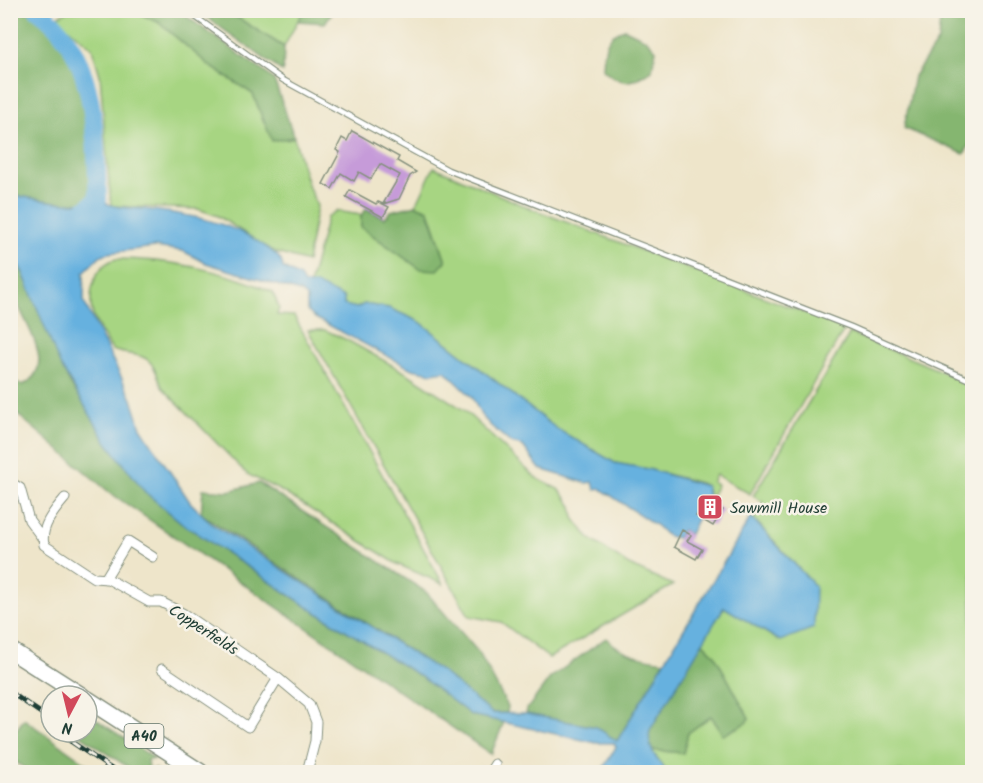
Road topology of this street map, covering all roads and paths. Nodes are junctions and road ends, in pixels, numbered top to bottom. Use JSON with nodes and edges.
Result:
{"nodes":[{"id":1,"x":186,"y":10,"type":"edge"},
{"id":2,"x":972,"y":381,"type":"edge"},
{"id":3,"x":10,"y":482,"type":"edge"},
{"id":4,"x":65,"y":498,"type":"dead end"},
{"id":5,"x":43,"y":539,"type":"junction"},
{"id":6,"x":153,"y":557,"type":"dead end"},
{"id":7,"x":105,"y":579,"type":"junction"},
{"id":8,"x":10,"y":650,"type":"edge"},
{"id":9,"x":162,"y":669,"type":"dead end"},
{"id":10,"x":278,"y":678,"type":"junction"},
{"id":11,"x":63,"y":684,"type":"edge"},
{"id":12,"x":99,"y":707,"type":"edge"},
{"id":13,"x":200,"y":772,"type":"edge"},
{"id":14,"x":307,"y":772,"type":"edge"}],
"edges":[{"from":1,"to":2,"type":"lane"},
{"from":3,"to":5,"type":"street","name":"Copperfields"},
{"from":4,"to":5,"type":"street"},
{"from":5,"to":7,"type":"street","name":"Copperfields"},
{"from":6,"to":7,"type":"street"},
{"from":7,"to":10,"type":"street","name":"Copperfields"},
{"from":8,"to":11,"type":"highway"},
{"from":9,"to":10,"type":"street"},
{"from":10,"to":14,"type":"street","name":"Copperfields"},
{"from":12,"to":13,"type":"highway","number":"A40"}]}
